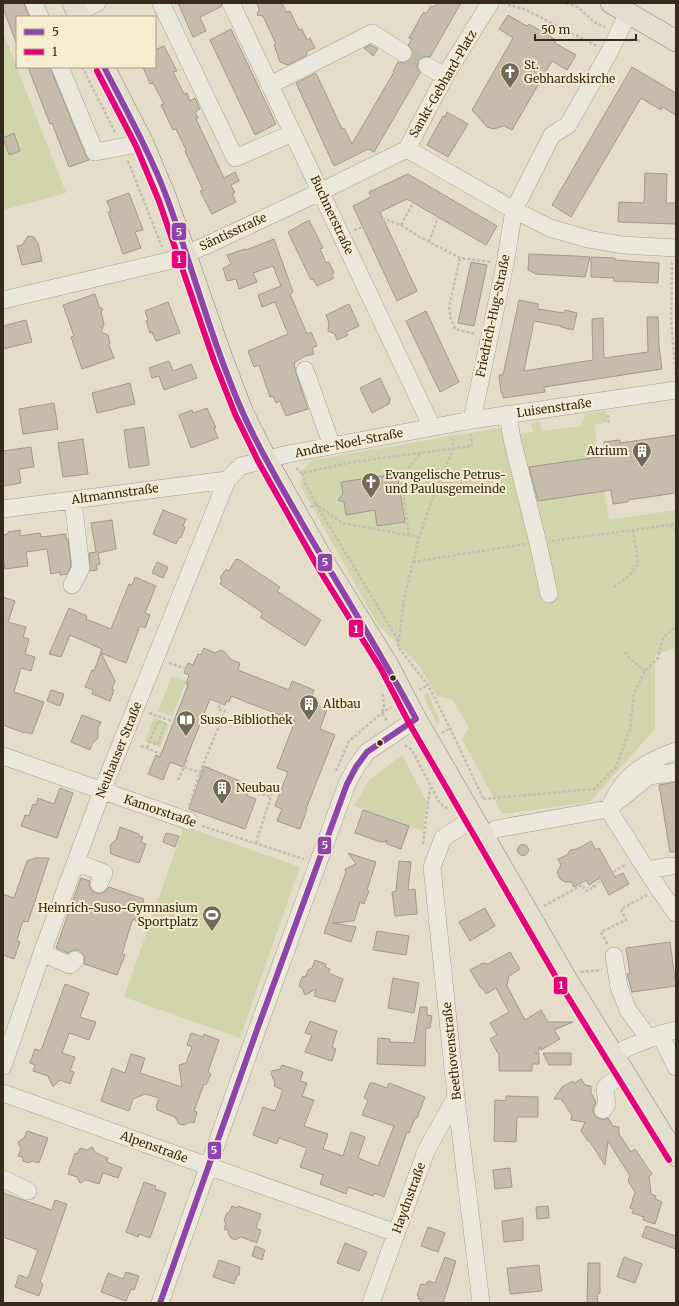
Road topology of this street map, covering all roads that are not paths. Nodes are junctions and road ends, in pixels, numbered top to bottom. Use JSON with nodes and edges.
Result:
{"nodes":[{"id":1,"x":34,"y":3,"type":"edge"},
{"id":2,"x":97,"y":3,"type":"edge"},
{"id":3,"x":161,"y":3,"type":"edge"},
{"id":4,"x":231,"y":3,"type":"edge"},
{"id":5,"x":494,"y":4,"type":"edge"},
{"id":6,"x":620,"y":8,"type":"edge"},
{"id":7,"x":76,"y":11,"type":"edge"},
{"id":8,"x":40,"y":16,"type":"edge"},
{"id":9,"x":676,"y":41,"type":"edge"},
{"id":10,"x":403,"y":53,"type":"tunnel mouth"},
{"id":11,"x":427,"y":66,"type":"tunnel mouth"},
{"id":12,"x":60,"y":68,"type":"edge"},
{"id":13,"x":105,"y":68,"type":"edge"},
{"id":14,"x":445,"y":76,"type":"junction"},
{"id":15,"x":270,"y":85,"type":"junction"},
{"id":16,"x":293,"y":133,"type":"junction"},
{"id":17,"x":143,"y":143,"type":"junction"},
{"id":18,"x":406,"y":149,"type":"junction"},
{"id":19,"x":320,"y":192,"type":"junction"},
{"id":20,"x":514,"y":210,"type":"junction"},
{"id":21,"x":674,"y":248,"type":"edge"},
{"id":22,"x":185,"y":254,"type":"junction"},
{"id":23,"x":3,"y":300,"type":"edge"},
{"id":24,"x":305,"y":370,"type":"dead end"},
{"id":25,"x":676,"y":390,"type":"edge"},
{"id":26,"x":508,"y":414,"type":"junction"},
{"id":27,"x":472,"y":420,"type":"junction"},
{"id":28,"x":432,"y":428,"type":"junction"},
{"id":29,"x":332,"y":446,"type":"junction"},
{"id":30,"x":274,"y":457,"type":"junction"},
{"id":31,"x":227,"y":480,"type":"junction"},
{"id":32,"x":73,"y":500,"type":"junction"},
{"id":33,"x":3,"y":509,"type":"edge"},
{"id":34,"x":70,"y":580,"type":"dead end"},
{"id":35,"x":549,"y":594,"type":"dead end"},
{"id":36,"x":416,"y":719,"type":"junction"},
{"id":37,"x":676,"y":751,"type":"edge"},
{"id":38,"x":3,"y":756,"type":"edge"},
{"id":39,"x":676,"y":772,"type":"edge"},
{"id":40,"x":102,"y":791,"type":"junction"},
{"id":41,"x":608,"y":809,"type":"junction"},
{"id":42,"x":186,"y":820,"type":"road end"},
{"id":43,"x":465,"y":823,"type":"junction"},
{"id":44,"x":484,"y":836,"type":"junction"},
{"id":45,"x":429,"y":840,"type":"road end"},
{"id":46,"x":76,"y":862,"type":"junction"},
{"id":47,"x":643,"y":863,"type":"junction"},
{"id":48,"x":671,"y":866,"type":"dead end"},
{"id":49,"x":432,"y":867,"type":"junction"},
{"id":50,"x":99,"y":884,"type":"dead end"},
{"id":51,"x":676,"y":913,"type":"edge"},
{"id":52,"x":42,"y":954,"type":"junction"},
{"id":53,"x":75,"y":960,"type":"dead end"},
{"id":54,"x":615,"y":962,"type":"road end"},
{"id":55,"x":676,"y":1030,"type":"edge"},
{"id":56,"x":654,"y":1036,"type":"junction"},
{"id":57,"x":613,"y":1056,"type":"junction"},
{"id":58,"x":3,"y":1066,"type":"edge"},
{"id":59,"x":676,"y":1067,"type":"edge"},
{"id":60,"x":624,"y":1074,"type":"junction"},
{"id":61,"x":3,"y":1093,"type":"edge"},
{"id":62,"x":456,"y":1097,"type":"junction"},
{"id":63,"x":603,"y":1110,"type":"dead end"},
{"id":64,"x":676,"y":1156,"type":"edge"},
{"id":65,"x":209,"y":1167,"type":"junction"},
{"id":66,"x":3,"y":1179,"type":"edge"},
{"id":67,"x":28,"y":1191,"type":"dead end"},
{"id":68,"x":396,"y":1233,"type":"junction"},
{"id":69,"x":160,"y":1303,"type":"edge"},
{"id":70,"x":371,"y":1303,"type":"edge"},
{"id":71,"x":481,"y":1303,"type":"edge"}],
"edges":[{"from":1,"to":8,"type":"street"},
{"from":2,"to":7,"type":"street"},
{"from":3,"to":16,"type":"street"},
{"from":4,"to":15,"type":"street","name":"Buchnerstraße"},
{"from":5,"to":14,"type":"street","name":"Sankt-Gebhard-Platz"},
{"from":6,"to":9,"type":"main road"},
{"from":6,"to":20,"type":"street"},
{"from":10,"to":15,"type":"street"},
{"from":11,"to":14,"type":"street"},
{"from":12,"to":17,"type":"street"},
{"from":13,"to":17,"type":"main road"},
{"from":14,"to":18,"type":"street","name":"Sankt-Gebhard-Platz"},
{"from":15,"to":16,"type":"street","name":"Buchnerstraße"},
{"from":16,"to":19,"type":"street","name":"Buchnerstraße"},
{"from":17,"to":22,"type":"main road"},
{"from":18,"to":19,"type":"street","name":"Säntisstraße"},
{"from":18,"to":20,"type":"street","name":"Sankt-Gebhard-Platz"},
{"from":19,"to":22,"type":"street","name":"Säntisstraße"},
{"from":19,"to":28,"type":"street","name":"Buchnerstraße"},
{"from":20,"to":21,"type":"street","name":"Sankt-Gebhard-Platz"},
{"from":20,"to":27,"type":"street","name":"Friedrich-Hug-Straße"},
{"from":22,"to":23,"type":"street","name":"Säntisstraße"},
{"from":22,"to":30,"type":"main road"},
{"from":24,"to":29,"type":"street"},
{"from":25,"to":26,"type":"street","name":"Luisenstraße"},
{"from":26,"to":27,"type":"street","name":"Luisenstraße"},
{"from":26,"to":35,"type":"street"},
{"from":27,"to":28,"type":"street","name":"Luisenstraße"},
{"from":28,"to":29,"type":"street","name":"Andre-Noel-Straße"},
{"from":29,"to":30,"type":"street","name":"Andre-Noel-Straße"},
{"from":30,"to":31,"type":"street","name":"Neuhauser Straße"},
{"from":30,"to":36,"type":"main road"},
{"from":31,"to":32,"type":"street","name":"Altmannstraße"},
{"from":31,"to":40,"type":"street","name":"Neuhauser Straße"},
{"from":32,"to":33,"type":"street","name":"Altmannstraße"},
{"from":32,"to":34,"type":"street"},
{"from":36,"to":43,"type":"main road"},
{"from":36,"to":65,"type":"street"},
{"from":37,"to":41,"type":"street"},
{"from":38,"to":40,"type":"street","name":"Kamorstraße"},
{"from":39,"to":41,"type":"street"},
{"from":40,"to":42,"type":"street","name":"Kamorstraße"},
{"from":40,"to":46,"type":"street","name":"Neuhauser Straße"},
{"from":41,"to":44,"type":"street"},
{"from":41,"to":47,"type":"street"},
{"from":43,"to":44,"type":"main road"},
{"from":43,"to":49,"type":"street","name":"Beethovenstraße"},
{"from":44,"to":57,"type":"main road"},
{"from":45,"to":49,"type":"street"},
{"from":46,"to":50,"type":"street"},
{"from":46,"to":52,"type":"street","name":"Neuhauser Straße"},
{"from":47,"to":48,"type":"street"},
{"from":47,"to":51,"type":"street"},
{"from":49,"to":62,"type":"street","name":"Beethovenstraße"},
{"from":52,"to":53,"type":"street"},
{"from":52,"to":58,"type":"street","name":"Neuhauser Straße"},
{"from":54,"to":56,"type":"street"},
{"from":55,"to":56,"type":"street"},
{"from":56,"to":57,"type":"street"},
{"from":56,"to":59,"type":"street"},
{"from":57,"to":60,"type":"main road"},
{"from":60,"to":63,"type":"street"},
{"from":60,"to":64,"type":"main road"},
{"from":61,"to":65,"type":"street","name":"Alpenstraße"},
{"from":62,"to":68,"type":"street","name":"Haydnstraße"},
{"from":62,"to":71,"type":"street","name":"Beethovenstraße"},
{"from":65,"to":68,"type":"street","name":"Alpenstraße"},
{"from":65,"to":69,"type":"street"},
{"from":66,"to":67,"type":"street"},
{"from":68,"to":70,"type":"street","name":"Haydnstraße"}]}
